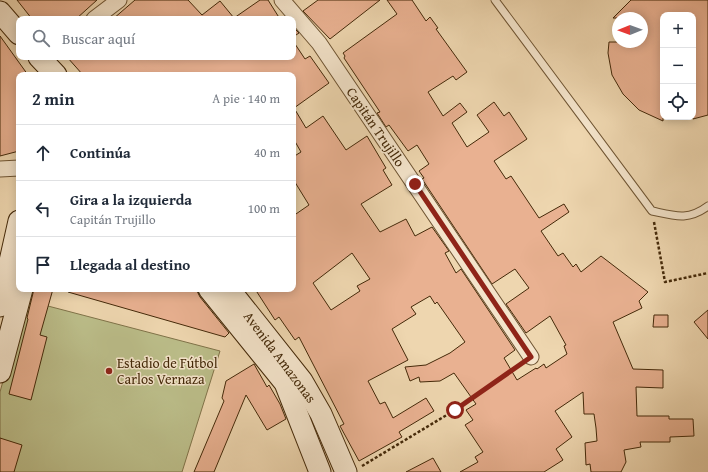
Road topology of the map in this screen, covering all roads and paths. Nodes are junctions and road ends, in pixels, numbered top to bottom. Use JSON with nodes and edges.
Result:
{"nodes":[{"id":1,"x":119,"y":0,"type":"edge"},
{"id":2,"x":282,"y":0,"type":"edge"},
{"id":3,"x":495,"y":0,"type":"edge"},
{"id":4,"x":0,"y":12,"type":"edge"},
{"id":5,"x":98,"y":16,"type":"edge"},
{"id":6,"x":296,"y":16,"type":"edge"},
{"id":7,"x":296,"y":16,"type":"edge"},
{"id":8,"x":16,"y":31,"type":"edge"},
{"id":9,"x":43,"y":60,"type":"edge"},
{"id":10,"x":53,"y":72,"type":"edge"},
{"id":11,"x":16,"y":168,"type":"edge"},
{"id":12,"x":0,"y":169,"type":"edge"},
{"id":13,"x":708,"y":206,"type":"edge"},
{"id":14,"x":652,"y":211,"type":"junction"},
{"id":15,"x":16,"y":234,"type":"edge"},
{"id":16,"x":708,"y":272,"type":"edge"},
{"id":17,"x":21,"y":292,"type":"edge"},
{"id":18,"x":211,"y":292,"type":"edge"},
{"id":19,"x":231,"y":292,"type":"edge"},
{"id":20,"x":0,"y":306,"type":"edge"},
{"id":21,"x":4,"y":347,"type":"edge"},
{"id":22,"x":531,"y":357,"type":"joint"},
{"id":23,"x":0,"y":372,"type":"edge"},
{"id":24,"x":352,"y":470,"type":"edge"},
{"id":25,"x":320,"y":472,"type":"edge"}],
"edges":[{"from":1,"to":5,"type":"street"},
{"from":2,"to":6,"type":"street","name":"Capitán Trujillo"},
{"from":3,"to":14,"type":"lane"},
{"from":4,"to":8,"type":"main road"},
{"from":7,"to":22,"type":"street","name":"Capitán Trujillo"},
{"from":9,"to":10,"type":"main road"},
{"from":11,"to":12,"type":"street"},
{"from":13,"to":14,"type":"lane"},
{"from":14,"to":16,"type":"path"},
{"from":15,"to":20,"type":"main road"},
{"from":17,"to":21,"type":"main road"},
{"from":18,"to":25,"type":"main road","name":"Avenida Amazonas"},
{"from":19,"to":24,"type":"main road","name":"Avenida Amazonas"},
{"from":21,"to":23,"type":"main road"},
{"from":22,"to":24,"type":"path"}]}
